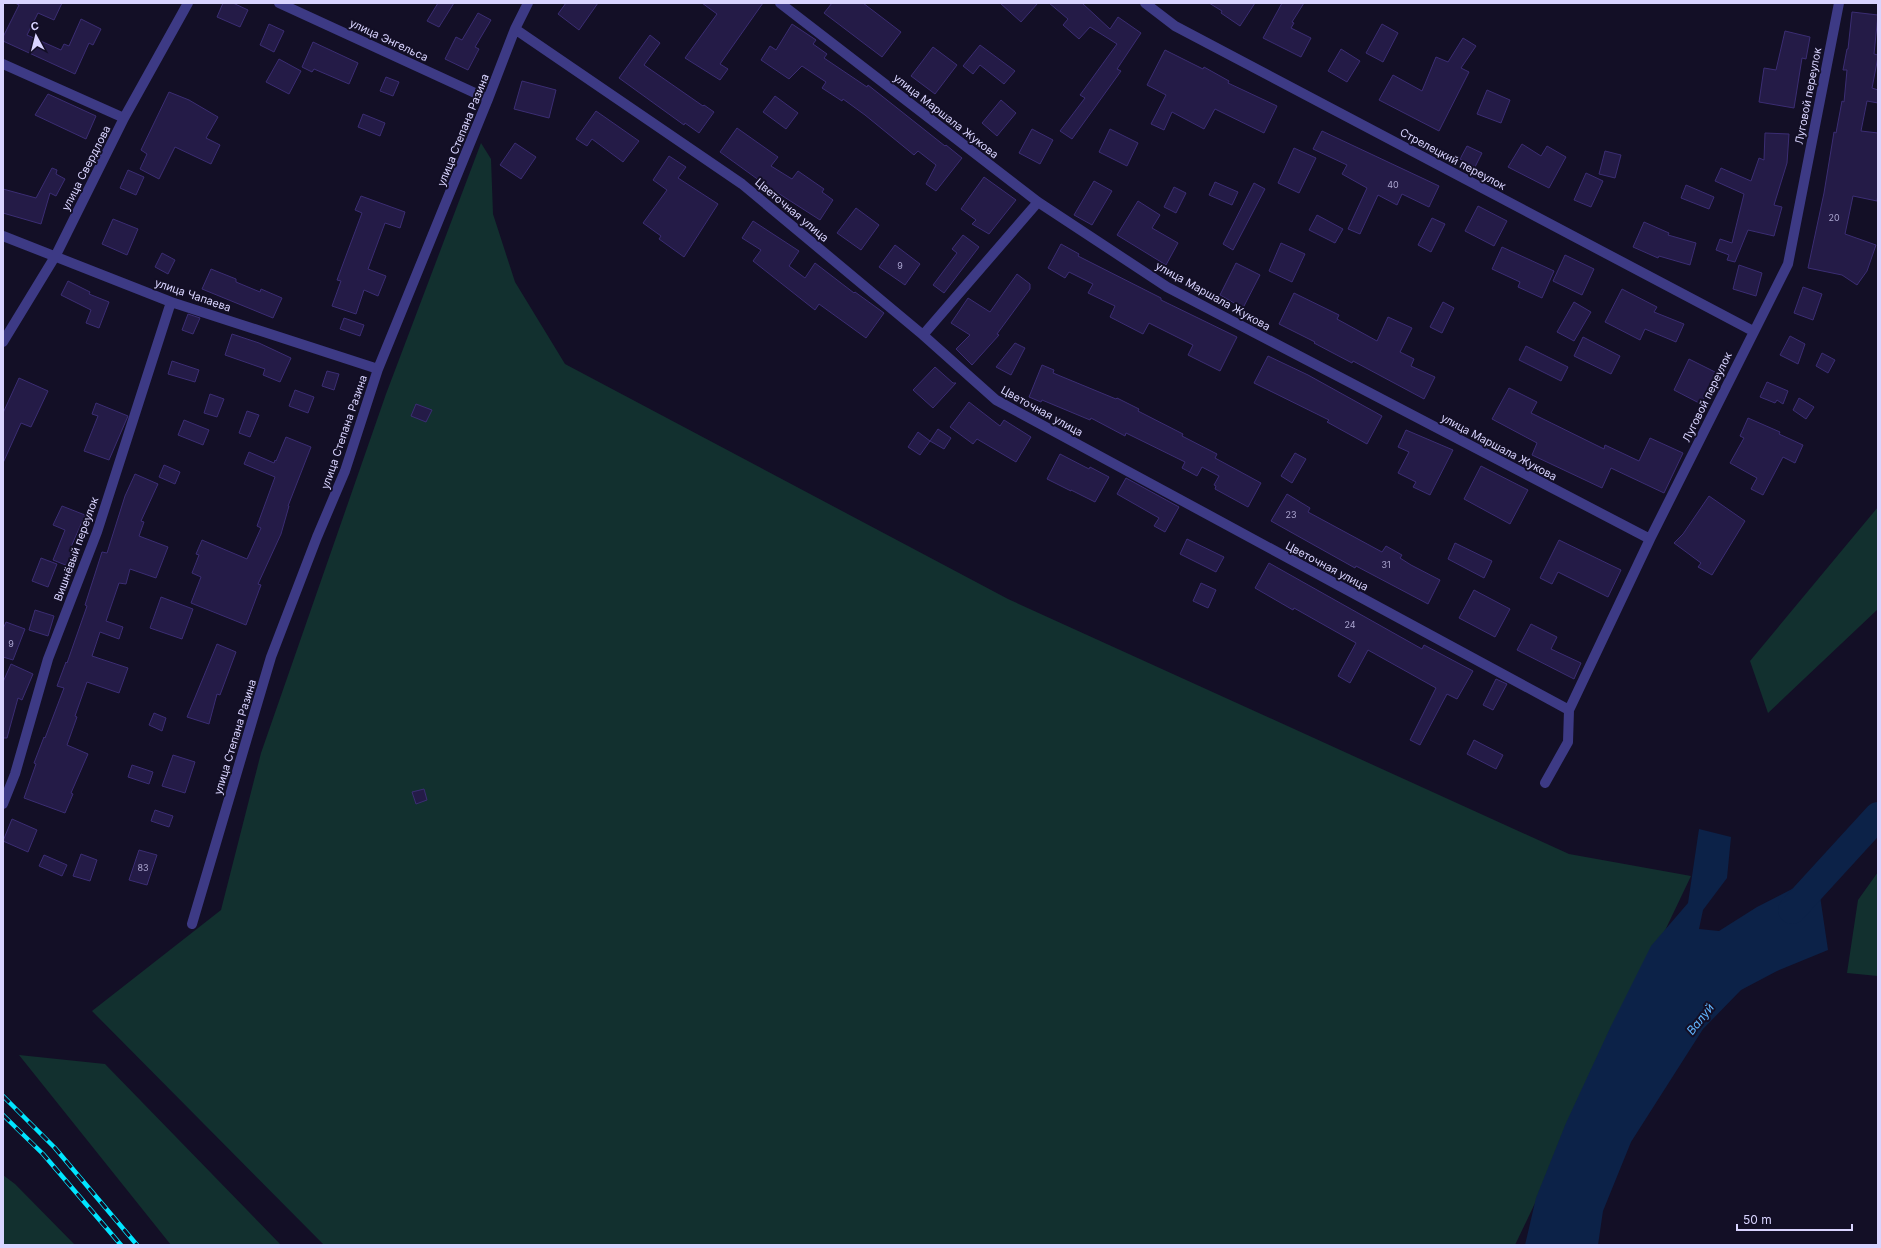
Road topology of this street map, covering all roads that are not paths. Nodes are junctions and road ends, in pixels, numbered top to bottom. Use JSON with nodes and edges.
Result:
{"nodes":[{"id":1,"x":188,"y":3,"type":"edge"},
{"id":2,"x":279,"y":3,"type":"edge"},
{"id":3,"x":528,"y":3,"type":"edge"},
{"id":4,"x":780,"y":3,"type":"edge"},
{"id":5,"x":1145,"y":3,"type":"edge"},
{"id":6,"x":1838,"y":3,"type":"edge"},
{"id":7,"x":515,"y":30,"type":"junction"},
{"id":8,"x":3,"y":64,"type":"edge"},
{"id":9,"x":488,"y":99,"type":"junction"},
{"id":10,"x":124,"y":118,"type":"junction"},
{"id":11,"x":1038,"y":202,"type":"junction"},
{"id":12,"x":3,"y":236,"type":"edge"},
{"id":13,"x":56,"y":255,"type":"junction"},
{"id":14,"x":171,"y":302,"type":"junction"},
{"id":15,"x":1753,"y":331,"type":"junction"},
{"id":16,"x":923,"y":335,"type":"junction"},
{"id":17,"x":3,"y":342,"type":"edge"},
{"id":18,"x":378,"y":369,"type":"junction"},
{"id":19,"x":1650,"y":539,"type":"junction"},
{"id":20,"x":1569,"y":710,"type":"junction"},
{"id":21,"x":1545,"y":783,"type":"dead end"},
{"id":22,"x":3,"y":804,"type":"edge"},
{"id":23,"x":192,"y":924,"type":"dead end"}],
"edges":[{"from":1,"to":10,"type":"street","name":"улица Свердлова"},
{"from":2,"to":9,"type":"street","name":"улица Энгельса"},
{"from":3,"to":7,"type":"street","name":"улица Степана Разина"},
{"from":4,"to":11,"type":"street","name":"улица Маршала Жукова"},
{"from":5,"to":15,"type":"street","name":"Стрелецкий переулок"},
{"from":6,"to":15,"type":"street","name":"Луговой переулок"},
{"from":7,"to":9,"type":"street","name":"улица Степана Разина"},
{"from":7,"to":16,"type":"street","name":"Цветочная улица"},
{"from":8,"to":10,"type":"street"},
{"from":9,"to":18,"type":"street","name":"улица Степана Разина"},
{"from":10,"to":13,"type":"street","name":"улица Свердлова"},
{"from":11,"to":16,"type":"street"},
{"from":11,"to":19,"type":"street","name":"улица Маршала Жукова"},
{"from":12,"to":13,"type":"street","name":"улица Чапаева"},
{"from":13,"to":14,"type":"street","name":"улица Чапаева"},
{"from":13,"to":17,"type":"street","name":"улица Свердлова"},
{"from":14,"to":18,"type":"street","name":"улица Чапаева"},
{"from":14,"to":22,"type":"street","name":"Вишнёвый переулок"},
{"from":15,"to":19,"type":"street","name":"Луговой переулок"},
{"from":16,"to":20,"type":"street","name":"Цветочная улица"},
{"from":18,"to":23,"type":"street","name":"улица Степана Разина"},
{"from":19,"to":20,"type":"street","name":"Луговой переулок"},
{"from":20,"to":21,"type":"street","name":"Луговой переулок"}]}
